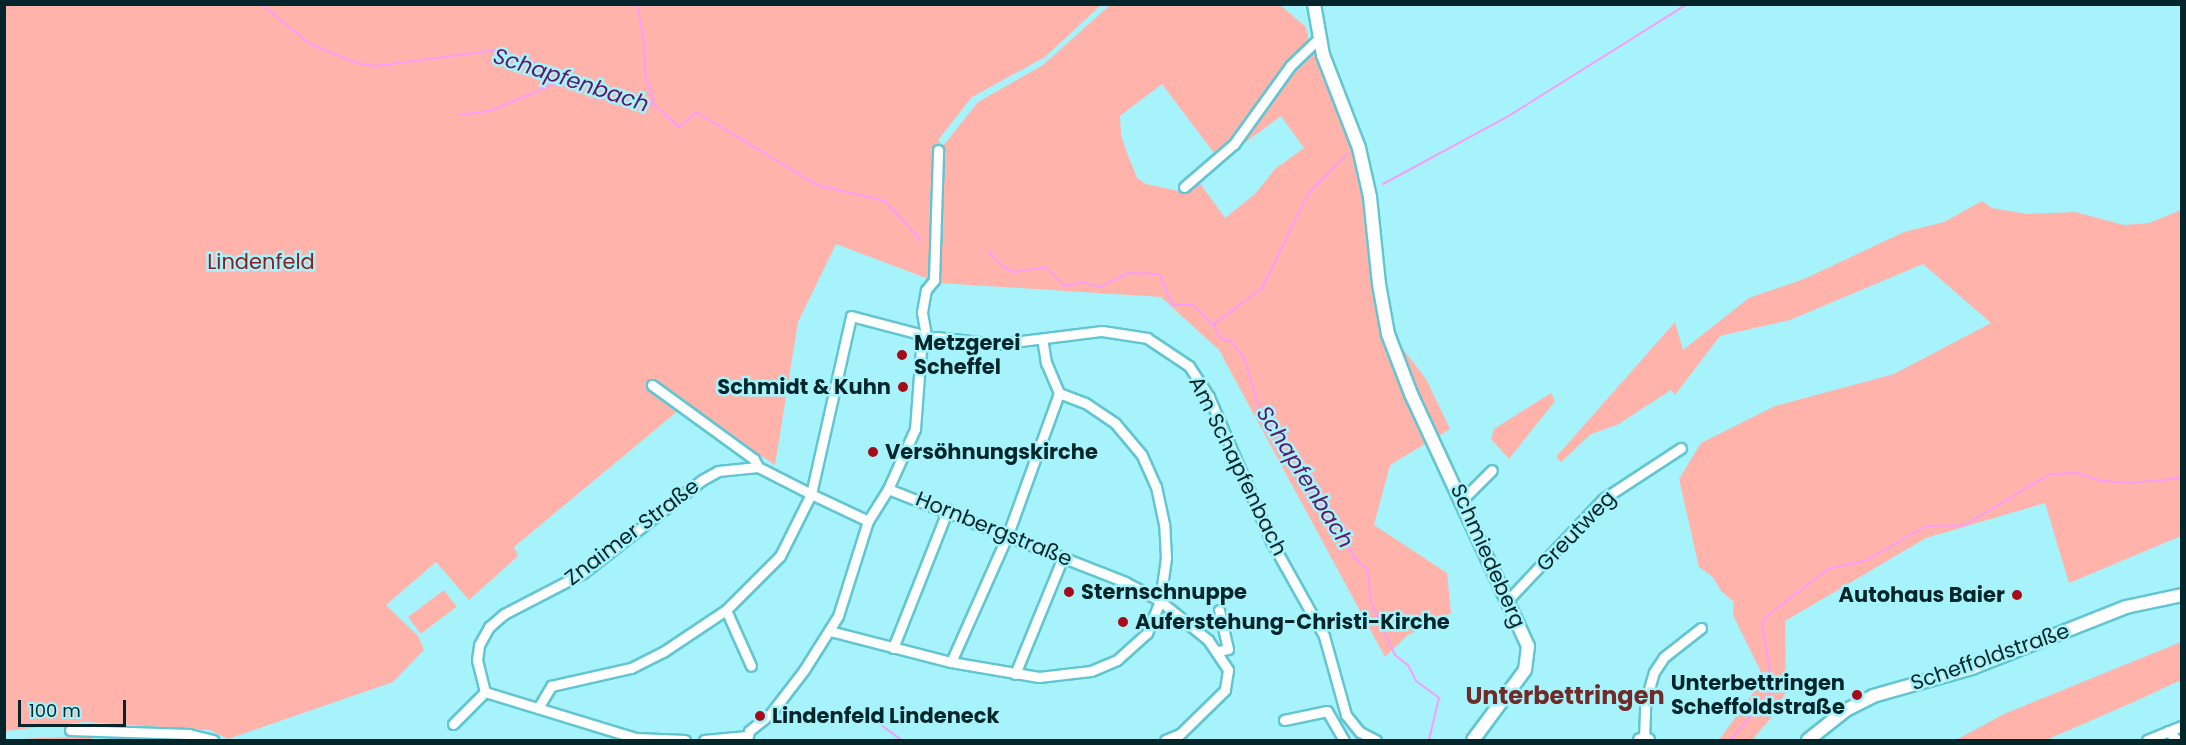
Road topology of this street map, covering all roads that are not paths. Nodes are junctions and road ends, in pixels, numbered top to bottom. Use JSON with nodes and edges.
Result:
{"nodes":[{"id":1,"x":1314,"y":4,"type":"edge"},
{"id":2,"x":1319,"y":38,"type":"junction"},
{"id":3,"x":938,"y":150,"type":"dead end"},
{"id":4,"x":1184,"y":187,"type":"dead end"},
{"id":5,"x":1042,"y":339,"type":"junction"},
{"id":6,"x":927,"y":340,"type":"junction"},
{"id":7,"x":652,"y":385,"type":"dead end"},
{"id":8,"x":1059,"y":393,"type":"junction"},
{"id":9,"x":1682,"y":448,"type":"dead end"},
{"id":10,"x":758,"y":467,"type":"junction"},
{"id":11,"x":1492,"y":470,"type":"dead end"},
{"id":12,"x":888,"y":489,"type":"junction"},
{"id":13,"x":811,"y":494,"type":"junction"},
{"id":14,"x":1462,"y":500,"type":"junction"},
{"id":15,"x":948,"y":510,"type":"junction"},
{"id":16,"x":868,"y":521,"type":"junction"},
{"id":17,"x":1008,"y":534,"type":"junction"},
{"id":18,"x":1063,"y":557,"type":"junction"},
{"id":19,"x":2181,"y":595,"type":"edge"},
{"id":20,"x":1160,"y":601,"type":"junction"},
{"id":21,"x":1506,"y":602,"type":"junction"},
{"id":22,"x":726,"y":610,"type":"junction"},
{"id":23,"x":1219,"y":610,"type":"dead end"},
{"id":24,"x":1701,"y":628,"type":"dead end"},
{"id":25,"x":830,"y":632,"type":"junction"},
{"id":26,"x":892,"y":648,"type":"junction"},
{"id":27,"x":1218,"y":651,"type":"junction"},
{"id":28,"x":951,"y":662,"type":"junction"},
{"id":29,"x":751,"y":666,"type":"dead end"},
{"id":30,"x":1015,"y":674,"type":"junction"},
{"id":31,"x":485,"y":692,"type":"junction"},
{"id":32,"x":538,"y":708,"type":"junction"},
{"id":33,"x":1284,"y":720,"type":"dead end"},
{"id":34,"x":453,"y":724,"type":"dead end"},
{"id":35,"x":2181,"y":726,"type":"edge"},
{"id":36,"x":70,"y":730,"type":"dead end"},
{"id":37,"x":2168,"y":731,"type":"junction"},
{"id":38,"x":747,"y":738,"type":"edge"},
{"id":39,"x":633,"y":740,"type":"edge"},
{"id":40,"x":1646,"y":740,"type":"edge"},
{"id":41,"x":213,"y":741,"type":"edge"},
{"id":42,"x":685,"y":741,"type":"edge"},
{"id":43,"x":704,"y":741,"type":"edge"},
{"id":44,"x":1165,"y":741,"type":"edge"},
{"id":45,"x":1344,"y":741,"type":"edge"},
{"id":46,"x":1376,"y":741,"type":"edge"},
{"id":47,"x":1473,"y":741,"type":"edge"},
{"id":48,"x":1640,"y":741,"type":"edge"},
{"id":49,"x":1808,"y":741,"type":"edge"},
{"id":50,"x":2147,"y":741,"type":"edge"},
{"id":51,"x":2177,"y":741,"type":"edge"}],
"edges":[{"from":1,"to":2,"type":"street","name":"Schmiedeberg"},
{"from":2,"to":4,"type":"street"},
{"from":2,"to":14,"type":"street","name":"Schmiedeberg"},
{"from":3,"to":6,"type":"street"},
{"from":5,"to":6,"type":"street","name":"Am Schapfenbach"},
{"from":5,"to":8,"type":"street"},
{"from":5,"to":46,"type":"street","name":"Am Schapfenbach"},
{"from":6,"to":12,"type":"street"},
{"from":6,"to":13,"type":"street"},
{"from":7,"to":10,"type":"street"},
{"from":8,"to":17,"type":"street"},
{"from":8,"to":20,"type":"street"},
{"from":9,"to":21,"type":"street","name":"Greutweg"},
{"from":10,"to":13,"type":"street"},
{"from":10,"to":31,"type":"street","name":"Znaimer Straße"},
{"from":11,"to":14,"type":"street"},
{"from":12,"to":15,"type":"street","name":"Hornbergstraße"},
{"from":12,"to":16,"type":"street"},
{"from":13,"to":16,"type":"street"},
{"from":13,"to":22,"type":"street"},
{"from":14,"to":21,"type":"street","name":"Schmiedeberg"},
{"from":15,"to":17,"type":"street","name":"Hornbergstraße"},
{"from":15,"to":26,"type":"street"},
{"from":16,"to":25,"type":"street"},
{"from":17,"to":18,"type":"street","name":"Hornbergstraße"},
{"from":17,"to":28,"type":"street"},
{"from":18,"to":20,"type":"street","name":"Hornbergstraße"},
{"from":18,"to":30,"type":"street"},
{"from":19,"to":49,"type":"street","name":"Scheffoldstraße"},
{"from":20,"to":27,"type":"street","name":"Hornbergstraße"},
{"from":20,"to":30,"type":"street"},
{"from":21,"to":47,"type":"street","name":"Schmiedeberg"},
{"from":22,"to":29,"type":"street"},
{"from":22,"to":32,"type":"street"},
{"from":23,"to":27,"type":"street"},
{"from":24,"to":40,"type":"street"},
{"from":25,"to":26,"type":"street"},
{"from":25,"to":38,"type":"street"},
{"from":26,"to":28,"type":"street"},
{"from":27,"to":44,"type":"street","name":"Hornbergstraße"},
{"from":28,"to":30,"type":"street"},
{"from":31,"to":32,"type":"street"},
{"from":31,"to":34,"type":"street"},
{"from":32,"to":39,"type":"street"},
{"from":33,"to":45,"type":"street"},
{"from":35,"to":37,"type":"street"},
{"from":36,"to":41,"type":"street"},
{"from":37,"to":50,"type":"street"},
{"from":37,"to":51,"type":"street"},
{"from":38,"to":43,"type":"street"},
{"from":39,"to":42,"type":"street"},
{"from":40,"to":48,"type":"street"}]}
